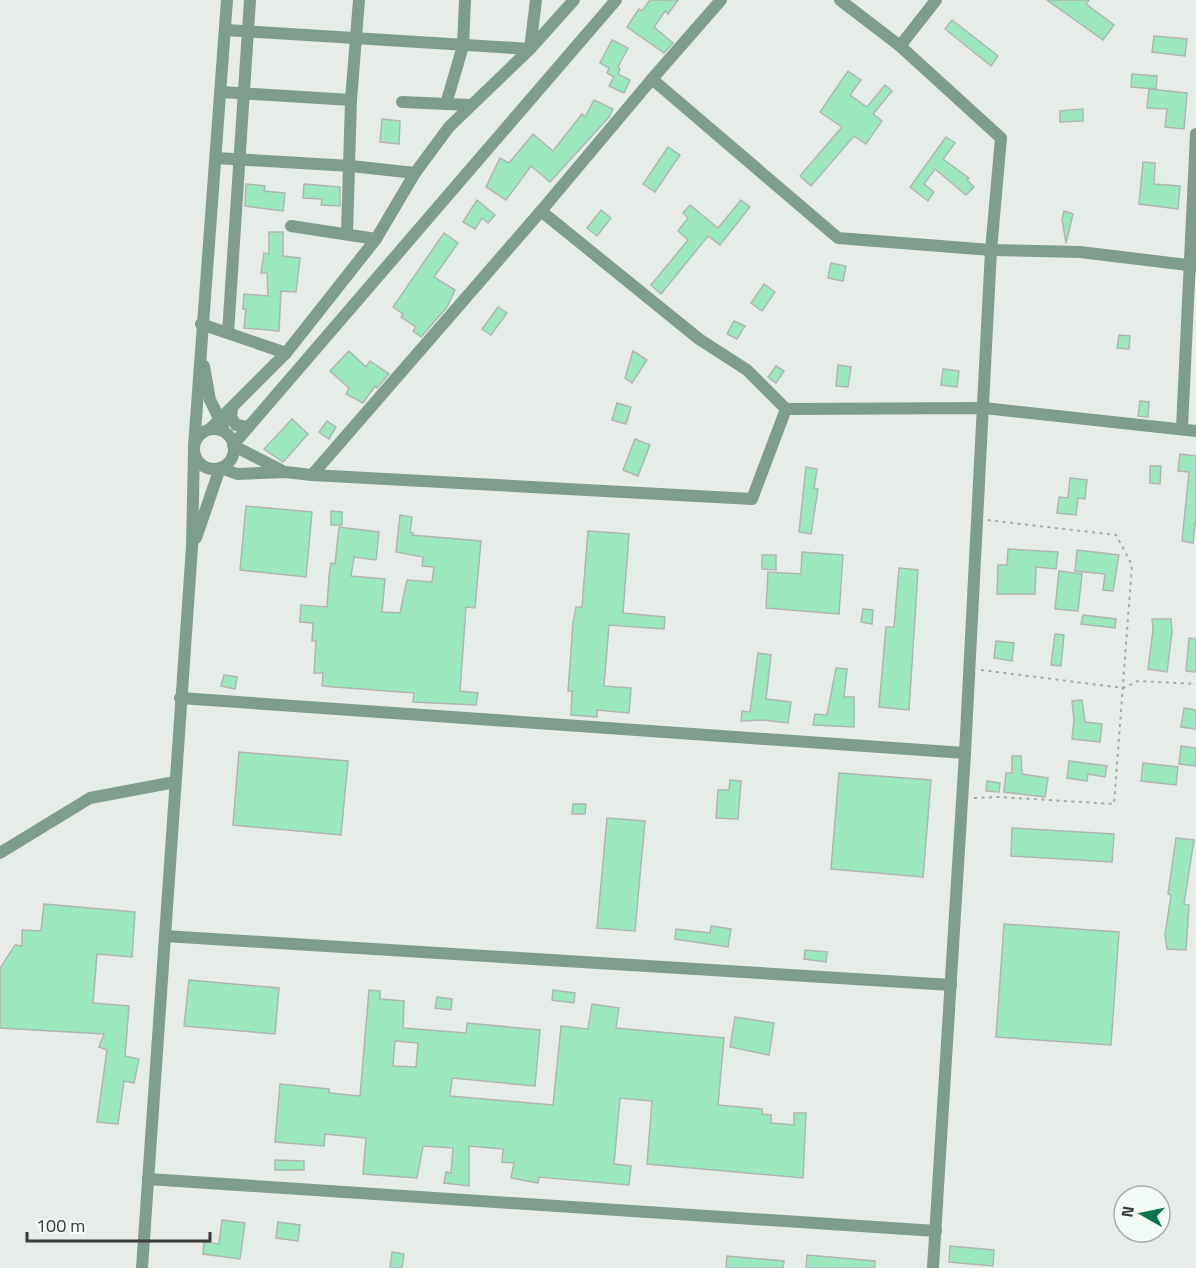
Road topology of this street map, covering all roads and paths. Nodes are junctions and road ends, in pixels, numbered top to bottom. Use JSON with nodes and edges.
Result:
{"nodes":[{"id":1,"x":227,"y":0,"type":"edge"},
{"id":2,"x":250,"y":0,"type":"edge"},
{"id":3,"x":359,"y":0,"type":"edge"},
{"id":4,"x":465,"y":0,"type":"edge"},
{"id":5,"x":536,"y":0,"type":"edge"},
{"id":6,"x":574,"y":0,"type":"edge"},
{"id":7,"x":616,"y":0,"type":"edge"},
{"id":8,"x":721,"y":0,"type":"edge"},
{"id":9,"x":840,"y":0,"type":"edge"},
{"id":10,"x":936,"y":0,"type":"edge"},
{"id":11,"x":226,"y":30,"type":"junction"},
{"id":12,"x":248,"y":32,"type":"junction"},
{"id":13,"x":357,"y":40,"type":"junction"},
{"id":14,"x":463,"y":46,"type":"junction"},
{"id":15,"x":900,"y":46,"type":"junction"},
{"id":16,"x":530,"y":49,"type":"junction"},
{"id":17,"x":652,"y":79,"type":"junction"},
{"id":18,"x":221,"y":92,"type":"junction"},
{"id":19,"x":244,"y":93,"type":"junction"},
{"id":20,"x":351,"y":100,"type":"junction"},
{"id":21,"x":402,"y":102,"type":"dead end"},
{"id":22,"x":446,"y":104,"type":"junction"},
{"id":23,"x":470,"y":105,"type":"junction"},
{"id":24,"x":1196,"y":134,"type":"edge"},
{"id":25,"x":216,"y":158,"type":"junction"},
{"id":26,"x":240,"y":160,"type":"junction"},
{"id":27,"x":351,"y":166,"type":"junction"},
{"id":28,"x":415,"y":174,"type":"junction"},
{"id":29,"x":541,"y":211,"type":"junction"},
{"id":30,"x":291,"y":226,"type":"dead end"},
{"id":31,"x":347,"y":233,"type":"junction"},
{"id":32,"x":376,"y":239,"type":"junction"},
{"id":33,"x":991,"y":250,"type":"junction"},
{"id":34,"x":1193,"y":265,"type":"edge"},
{"id":35,"x":201,"y":330,"type":"junction"},
{"id":36,"x":228,"y":333,"type":"junction"},
{"id":37,"x":286,"y":353,"type":"junction"},
{"id":38,"x":232,"y":408,"type":"junction"},
{"id":39,"x":984,"y":408,"type":"junction"},
{"id":40,"x":786,"y":409,"type":"junction"},
{"id":41,"x":215,"y":425,"type":"junction"},
{"id":42,"x":248,"y":427,"type":"junction"},
{"id":43,"x":1182,"y":428,"type":"junction"},
{"id":44,"x":1196,"y":431,"type":"edge"},
{"id":45,"x":234,"y":446,"type":"junction"},
{"id":46,"x":194,"y":449,"type":"junction"},
{"id":47,"x":221,"y":468,"type":"junction"},
{"id":48,"x":285,"y":472,"type":"junction"},
{"id":49,"x":312,"y":475,"type":"junction"},
{"id":50,"x":978,"y":519,"type":"junction"},
{"id":51,"x":192,"y":547,"type":"junction"},
{"id":52,"x":970,"y":668,"type":"junction"},
{"id":53,"x":1196,"y":684,"type":"edge"},
{"id":54,"x":1123,"y":688,"type":"junction"},
{"id":55,"x":180,"y":698,"type":"junction"},
{"id":56,"x":965,"y":753,"type":"junction"},
{"id":57,"x":174,"y":782,"type":"junction"},
{"id":58,"x":962,"y":799,"type":"junction"},
{"id":59,"x":0,"y":853,"type":"edge"},
{"id":60,"x":165,"y":936,"type":"junction"},
{"id":61,"x":951,"y":985,"type":"junction"},
{"id":62,"x":148,"y":1179,"type":"junction"},
{"id":63,"x":936,"y":1231,"type":"junction"},
{"id":64,"x":142,"y":1268,"type":"edge"},
{"id":65,"x":933,"y":1268,"type":"edge"}],
"edges":[{"from":1,"to":11,"type":"street"},
{"from":2,"to":12,"type":"street"},
{"from":3,"to":13,"type":"street"},
{"from":4,"to":14,"type":"street"},
{"from":5,"to":16,"type":"street"},
{"from":6,"to":16,"type":"street"},
{"from":7,"to":42,"type":"street"},
{"from":8,"to":17,"type":"street"},
{"from":9,"to":15,"type":"street"},
{"from":10,"to":15,"type":"street"},
{"from":11,"to":12,"type":"street"},
{"from":11,"to":18,"type":"street"},
{"from":12,"to":13,"type":"street"},
{"from":12,"to":19,"type":"street"},
{"from":13,"to":14,"type":"street"},
{"from":13,"to":20,"type":"street"},
{"from":14,"to":16,"type":"street"},
{"from":14,"to":22,"type":"street"},
{"from":15,"to":33,"type":"street"},
{"from":16,"to":23,"type":"street"},
{"from":17,"to":29,"type":"street"},
{"from":17,"to":33,"type":"street"},
{"from":18,"to":19,"type":"street"},
{"from":18,"to":25,"type":"street"},
{"from":19,"to":20,"type":"street"},
{"from":19,"to":26,"type":"street"},
{"from":20,"to":27,"type":"street"},
{"from":21,"to":22,"type":"street"},
{"from":22,"to":23,"type":"street"},
{"from":23,"to":28,"type":"street"},
{"from":24,"to":34,"type":"street"},
{"from":25,"to":26,"type":"street"},
{"from":25,"to":35,"type":"street"},
{"from":26,"to":27,"type":"street"},
{"from":26,"to":36,"type":"street"},
{"from":27,"to":28,"type":"street"},
{"from":27,"to":31,"type":"street"},
{"from":28,"to":32,"type":"street"},
{"from":29,"to":40,"type":"street"},
{"from":29,"to":49,"type":"street"},
{"from":30,"to":31,"type":"street"},
{"from":31,"to":32,"type":"street"},
{"from":32,"to":37,"type":"street"},
{"from":33,"to":34,"type":"street"},
{"from":33,"to":39,"type":"street"},
{"from":34,"to":43,"type":"street"},
{"from":35,"to":36,"type":"street"},
{"from":35,"to":41,"type":"street"},
{"from":35,"to":46,"type":"street"},
{"from":36,"to":37,"type":"street"},
{"from":37,"to":38,"type":"street"},
{"from":38,"to":41,"type":"street"},
{"from":38,"to":42,"type":"street"},
{"from":39,"to":40,"type":"street"},
{"from":39,"to":43,"type":"street"},
{"from":39,"to":50,"type":"street"},
{"from":40,"to":49,"type":"street"},
{"from":41,"to":45,"type":"street"},
{"from":41,"to":46,"type":"street"},
{"from":42,"to":45,"type":"street"},
{"from":43,"to":44,"type":"street"},
{"from":45,"to":47,"type":"street"},
{"from":45,"to":48,"type":"street"},
{"from":46,"to":47,"type":"street"},
{"from":46,"to":51,"type":"street"},
{"from":47,"to":48,"type":"street"},
{"from":47,"to":51,"type":"street"},
{"from":48,"to":49,"type":"street"},
{"from":50,"to":52,"type":"street"},
{"from":50,"to":54,"type":"path"},
{"from":51,"to":55,"type":"street"},
{"from":52,"to":54,"type":"path"},
{"from":52,"to":56,"type":"street"},
{"from":53,"to":54,"type":"path"},
{"from":54,"to":58,"type":"path"},
{"from":55,"to":56,"type":"street"},
{"from":55,"to":57,"type":"street"},
{"from":56,"to":58,"type":"street"},
{"from":57,"to":59,"type":"street"},
{"from":57,"to":60,"type":"street"},
{"from":58,"to":61,"type":"street"},
{"from":60,"to":61,"type":"street"},
{"from":60,"to":62,"type":"street"},
{"from":61,"to":63,"type":"street"},
{"from":62,"to":63,"type":"street"},
{"from":62,"to":64,"type":"street"},
{"from":63,"to":65,"type":"street"}]}
